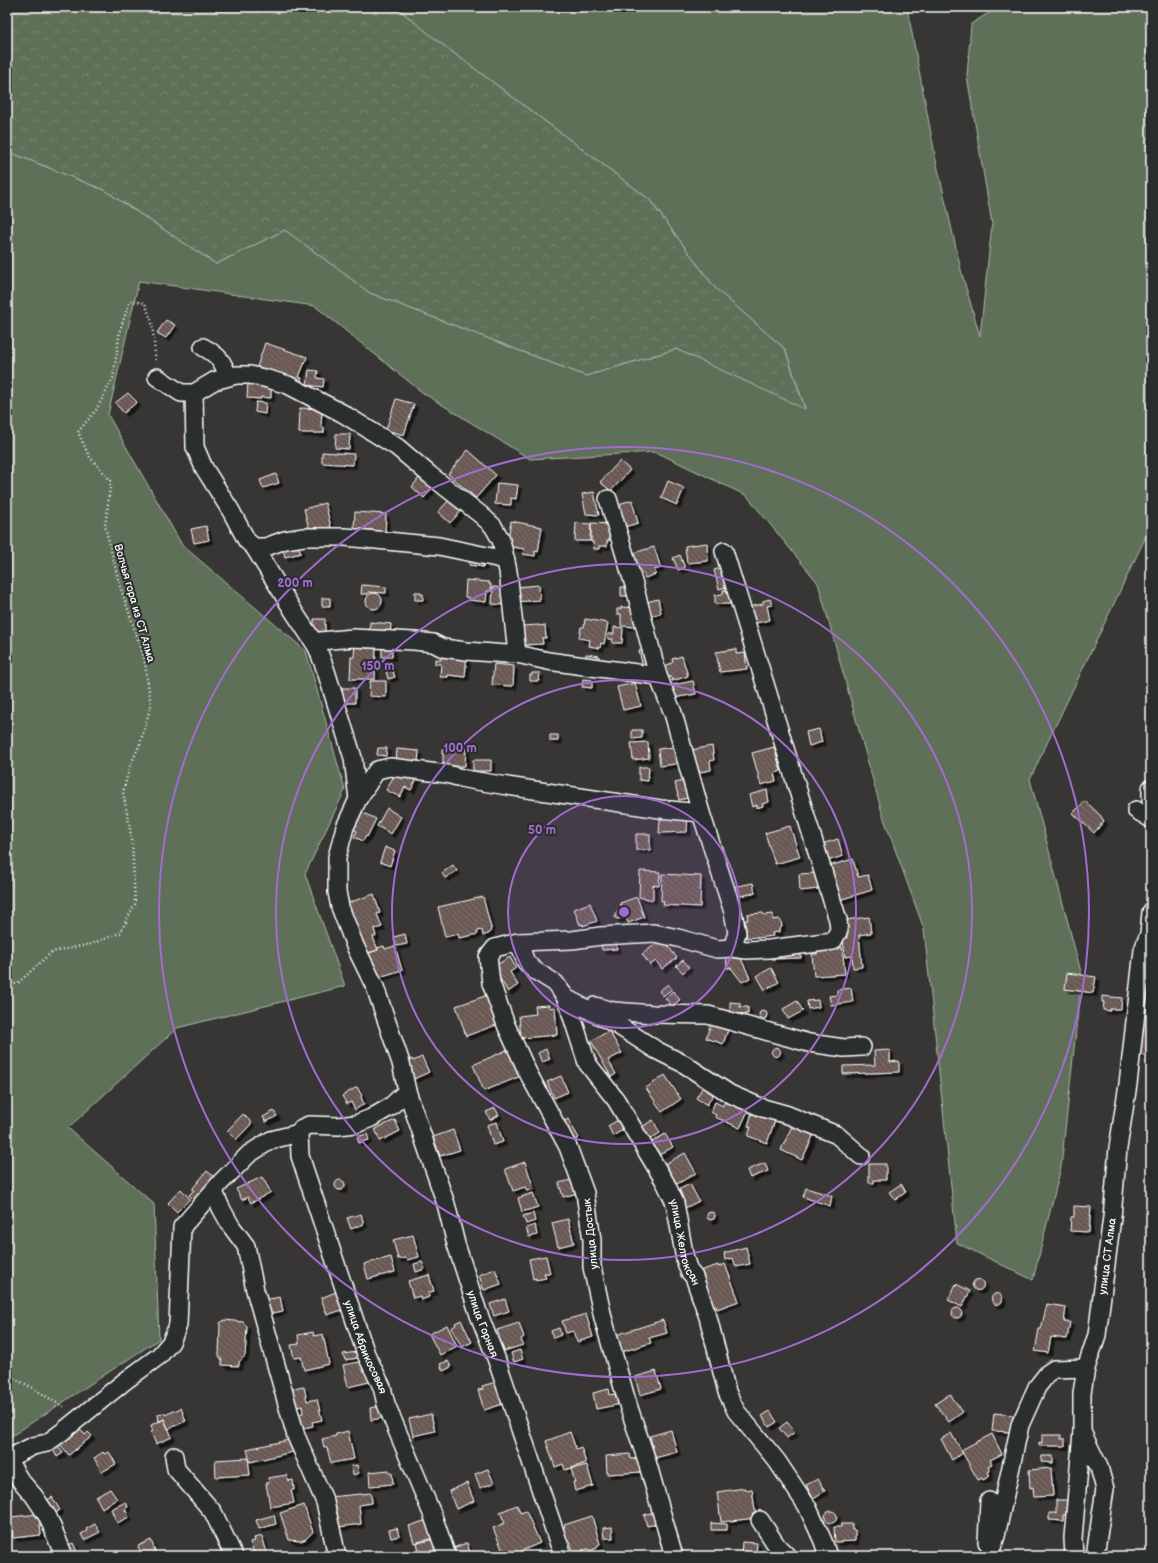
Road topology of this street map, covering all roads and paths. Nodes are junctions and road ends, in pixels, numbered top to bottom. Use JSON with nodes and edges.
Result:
{"nodes":[{"id":1,"x":203,"y":347,"type":"dead end"},
{"id":2,"x":157,"y":377,"type":"joint"},
{"id":3,"x":228,"y":377,"type":"junction"},
{"id":4,"x":194,"y":393,"type":"junction"},
{"id":5,"x":608,"y":499,"type":"dead end"},
{"id":6,"x":254,"y":547,"type":"junction"},
{"id":7,"x":724,"y":551,"type":"dead end"},
{"id":8,"x":506,"y":560,"type":"junction"},
{"id":9,"x":317,"y":647,"type":"junction"},
{"id":10,"x":517,"y":654,"type":"junction"},
{"id":11,"x":658,"y":676,"type":"junction"},
{"id":12,"x":1151,"y":788,"type":"edge"},
{"id":13,"x":358,"y":799,"type":"junction"},
{"id":14,"x":1144,"y":806,"type":"edge"},
{"id":15,"x":701,"y":813,"type":"junction"},
{"id":16,"x":1151,"y":818,"type":"edge"},
{"id":17,"x":1151,"y":912,"type":"edge"},
{"id":18,"x":518,"y":942,"type":"junction"},
{"id":19,"x":732,"y":948,"type":"junction"},
{"id":20,"x":7,"y":986,"type":"edge"},
{"id":21,"x":566,"y":998,"type":"junction"},
{"id":22,"x":862,"y":1048,"type":"dead end"},
{"id":23,"x":407,"y":1091,"type":"junction"},
{"id":24,"x":299,"y":1133,"type":"junction"},
{"id":25,"x":860,"y":1156,"type":"dead end"},
{"id":26,"x":214,"y":1192,"type":"junction"},
{"id":27,"x":1086,"y":1368,"type":"junction"},
{"id":28,"x":7,"y":1375,"type":"edge"},
{"id":29,"x":81,"y":1417,"type":"junction"},
{"id":30,"x":1082,"y":1432,"type":"junction"},
{"id":31,"x":174,"y":1456,"type":"dead end"},
{"id":32,"x":8,"y":1462,"type":"edge"},
{"id":33,"x":989,"y":1501,"type":"dead end"},
{"id":34,"x":760,"y":1520,"type":"dead end"},
{"id":35,"x":64,"y":1556,"type":"edge"},
{"id":36,"x":234,"y":1556,"type":"edge"},
{"id":37,"x":337,"y":1556,"type":"edge"},
{"id":38,"x":447,"y":1556,"type":"edge"},
{"id":39,"x":562,"y":1556,"type":"edge"},
{"id":40,"x":674,"y":1556,"type":"edge"},
{"id":41,"x":787,"y":1556,"type":"edge"},
{"id":42,"x":828,"y":1556,"type":"edge"},
{"id":43,"x":988,"y":1556,"type":"edge"},
{"id":44,"x":1074,"y":1556,"type":"edge"},
{"id":45,"x":1095,"y":1556,"type":"edge"}],
"edges":[{"from":1,"to":3,"type":"street"},
{"from":2,"to":4,"type":"street"},
{"from":2,"to":20,"type":"path","name":"Волчья гора из СТ Алма"},
{"from":3,"to":4,"type":"street"},
{"from":3,"to":8,"type":"street"},
{"from":4,"to":6,"type":"street"},
{"from":5,"to":11,"type":"street"},
{"from":6,"to":8,"type":"street"},
{"from":6,"to":9,"type":"street"},
{"from":7,"to":19,"type":"street","name":"улица Достык"},
{"from":8,"to":10,"type":"street"},
{"from":9,"to":10,"type":"street"},
{"from":9,"to":13,"type":"street"},
{"from":10,"to":11,"type":"street"},
{"from":11,"to":15,"type":"street"},
{"from":12,"to":14,"type":"street"},
{"from":13,"to":15,"type":"street","name":"улица Горная"},
{"from":13,"to":23,"type":"street","name":"улица Горная"},
{"from":14,"to":16,"type":"street"},
{"from":15,"to":19,"type":"street"},
{"from":17,"to":27,"type":"street","name":"улица СТ Алма"},
{"from":18,"to":19,"type":"street","name":"улица Достык"},
{"from":18,"to":21,"type":"street","name":"улица Желтоксан"},
{"from":18,"to":40,"type":"street","name":"улица Достык"},
{"from":21,"to":22,"type":"street"},
{"from":21,"to":25,"type":"street"},
{"from":21,"to":42,"type":"street","name":"улица Желтоксан"},
{"from":23,"to":24,"type":"street"},
{"from":23,"to":39,"type":"street","name":"улица Горная"},
{"from":24,"to":26,"type":"street"},
{"from":24,"to":38,"type":"street","name":"улица Абрикосовая"},
{"from":26,"to":29,"type":"street"},
{"from":26,"to":37,"type":"street"},
{"from":27,"to":30,"type":"street","name":"улица СТ Алма"},
{"from":27,"to":43,"type":"street"},
{"from":28,"to":29,"type":"path"},
{"from":29,"to":32,"type":"street"},
{"from":30,"to":44,"type":"street","name":"улица СТ Алма"},
{"from":30,"to":45,"type":"street"},
{"from":31,"to":36,"type":"street"},
{"from":32,"to":35,"type":"street"},
{"from":33,"to":43,"type":"street"},
{"from":34,"to":41,"type":"street"}]}
